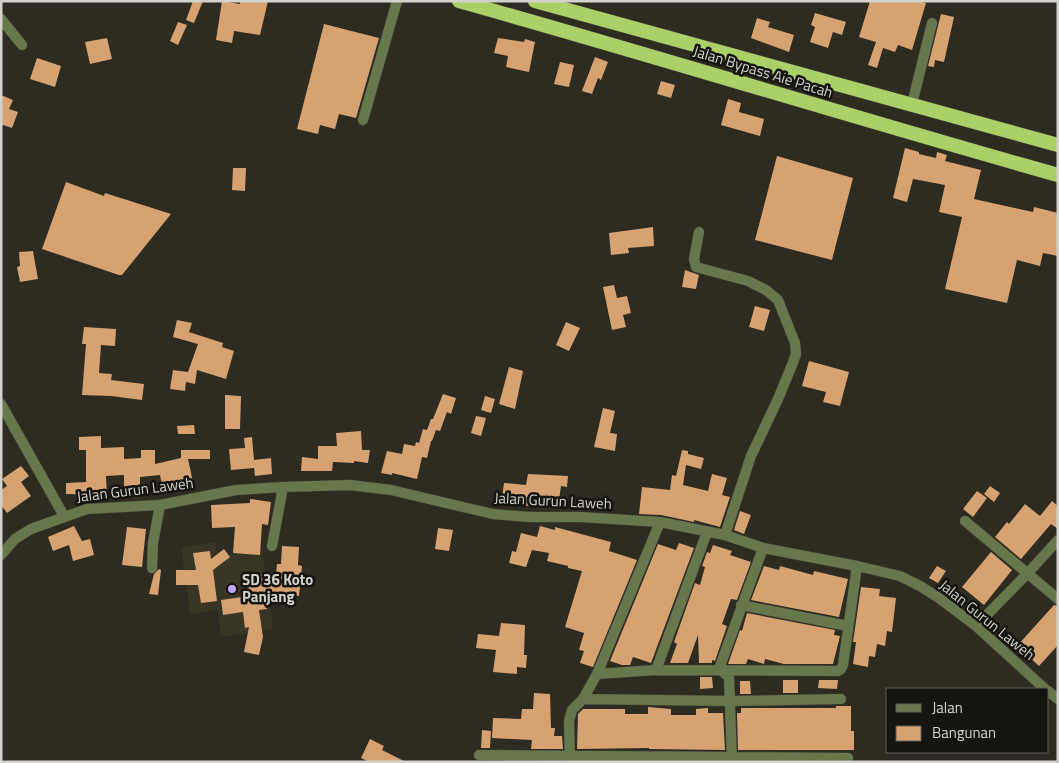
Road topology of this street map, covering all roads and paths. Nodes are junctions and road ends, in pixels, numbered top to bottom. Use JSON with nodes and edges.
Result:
{"nodes":[{"id":1,"x":397,"y":1,"type":"edge"},
{"id":2,"x":459,"y":1,"type":"edge"},
{"id":3,"x":535,"y":1,"type":"edge"},
{"id":4,"x":1,"y":19,"type":"edge"},
{"id":5,"x":932,"y":22,"type":"dead end"},
{"id":6,"x":22,"y":45,"type":"dead end"},
{"id":7,"x":912,"y":104,"type":"junction"},
{"id":8,"x":363,"y":120,"type":"dead end"},
{"id":9,"x":1058,"y":145,"type":"edge"},
{"id":10,"x":1058,"y":175,"type":"edge"},
{"id":11,"x":699,"y":232,"type":"dead end"},
{"id":12,"x":1,"y":404,"type":"edge"},
{"id":13,"x":283,"y":487,"type":"junction"},
{"id":14,"x":160,"y":505,"type":"junction"},
{"id":15,"x":64,"y":516,"type":"junction"},
{"id":16,"x":965,"y":521,"type":"dead end"},
{"id":17,"x":660,"y":522,"type":"junction"},
{"id":18,"x":708,"y":532,"type":"junction"},
{"id":19,"x":725,"y":535,"type":"junction"},
{"id":20,"x":1058,"y":540,"type":"edge"},
{"id":21,"x":272,"y":546,"type":"dead end"},
{"id":22,"x":763,"y":548,"type":"junction"},
{"id":23,"x":1,"y":555,"type":"edge"},
{"id":24,"x":857,"y":566,"type":"junction"},
{"id":25,"x":152,"y":568,"type":"dead end"},
{"id":26,"x":1027,"y":574,"type":"junction"},
{"id":27,"x":1058,"y":599,"type":"edge"},
{"id":28,"x":741,"y":605,"type":"junction"},
{"id":29,"x":848,"y":626,"type":"junction"},
{"id":30,"x":976,"y":626,"type":"junction"},
{"id":31,"x":656,"y":670,"type":"junction"},
{"id":32,"x":718,"y":670,"type":"junction"},
{"id":33,"x":597,"y":674,"type":"junction"},
{"id":34,"x":1045,"y":688,"type":"edge"},
{"id":35,"x":583,"y":699,"type":"junction"},
{"id":36,"x":841,"y":699,"type":"dead end"},
{"id":37,"x":730,"y":701,"type":"junction"},
{"id":38,"x":479,"y":754,"type":"dead end"},
{"id":39,"x":570,"y":758,"type":"edge"},
{"id":40,"x":848,"y":758,"type":"dead end"},
{"id":41,"x":732,"y":760,"type":"edge"}],
"edges":[{"from":1,"to":8,"type":"street"},
{"from":2,"to":10,"type":"highway","name":"Jalan Bypass Aie Pacah"},
{"from":3,"to":7,"type":"highway"},
{"from":4,"to":6,"type":"street"},
{"from":5,"to":7,"type":"street"},
{"from":7,"to":9,"type":"highway"},
{"from":11,"to":19,"type":"street"},
{"from":12,"to":15,"type":"street"},
{"from":13,"to":14,"type":"street","name":"Jalan Gurun Laweh"},
{"from":13,"to":17,"type":"street","name":"Jalan Gurun Laweh"},
{"from":13,"to":21,"type":"street"},
{"from":14,"to":15,"type":"street","name":"Jalan Gurun Laweh"},
{"from":14,"to":25,"type":"street"},
{"from":15,"to":23,"type":"street","name":"Jalan Gurun Laweh"},
{"from":16,"to":26,"type":"street"},
{"from":17,"to":18,"type":"street","name":"Jalan Gurun Laweh"},
{"from":17,"to":33,"type":"street"},
{"from":18,"to":19,"type":"street","name":"Jalan Gurun Laweh"},
{"from":18,"to":31,"type":"street"},
{"from":19,"to":22,"type":"street","name":"Jalan Gurun Laweh"},
{"from":20,"to":26,"type":"street"},
{"from":22,"to":24,"type":"street","name":"Jalan Gurun Laweh"},
{"from":22,"to":28,"type":"street"},
{"from":24,"to":29,"type":"street"},
{"from":24,"to":30,"type":"street","name":"Jalan Gurun Laweh"},
{"from":26,"to":27,"type":"street"},
{"from":26,"to":30,"type":"street"},
{"from":28,"to":29,"type":"street"},
{"from":28,"to":32,"type":"street"},
{"from":29,"to":32,"type":"street"},
{"from":30,"to":34,"type":"street","name":"Jalan Gurun Laweh"},
{"from":31,"to":32,"type":"street"},
{"from":31,"to":33,"type":"street"},
{"from":32,"to":37,"type":"street"},
{"from":33,"to":35,"type":"street"},
{"from":35,"to":37,"type":"street"},
{"from":35,"to":39,"type":"street"},
{"from":36,"to":37,"type":"street"},
{"from":37,"to":41,"type":"street"},
{"from":38,"to":39,"type":"street"},
{"from":39,"to":41,"type":"street"},
{"from":40,"to":41,"type":"street"}]}
